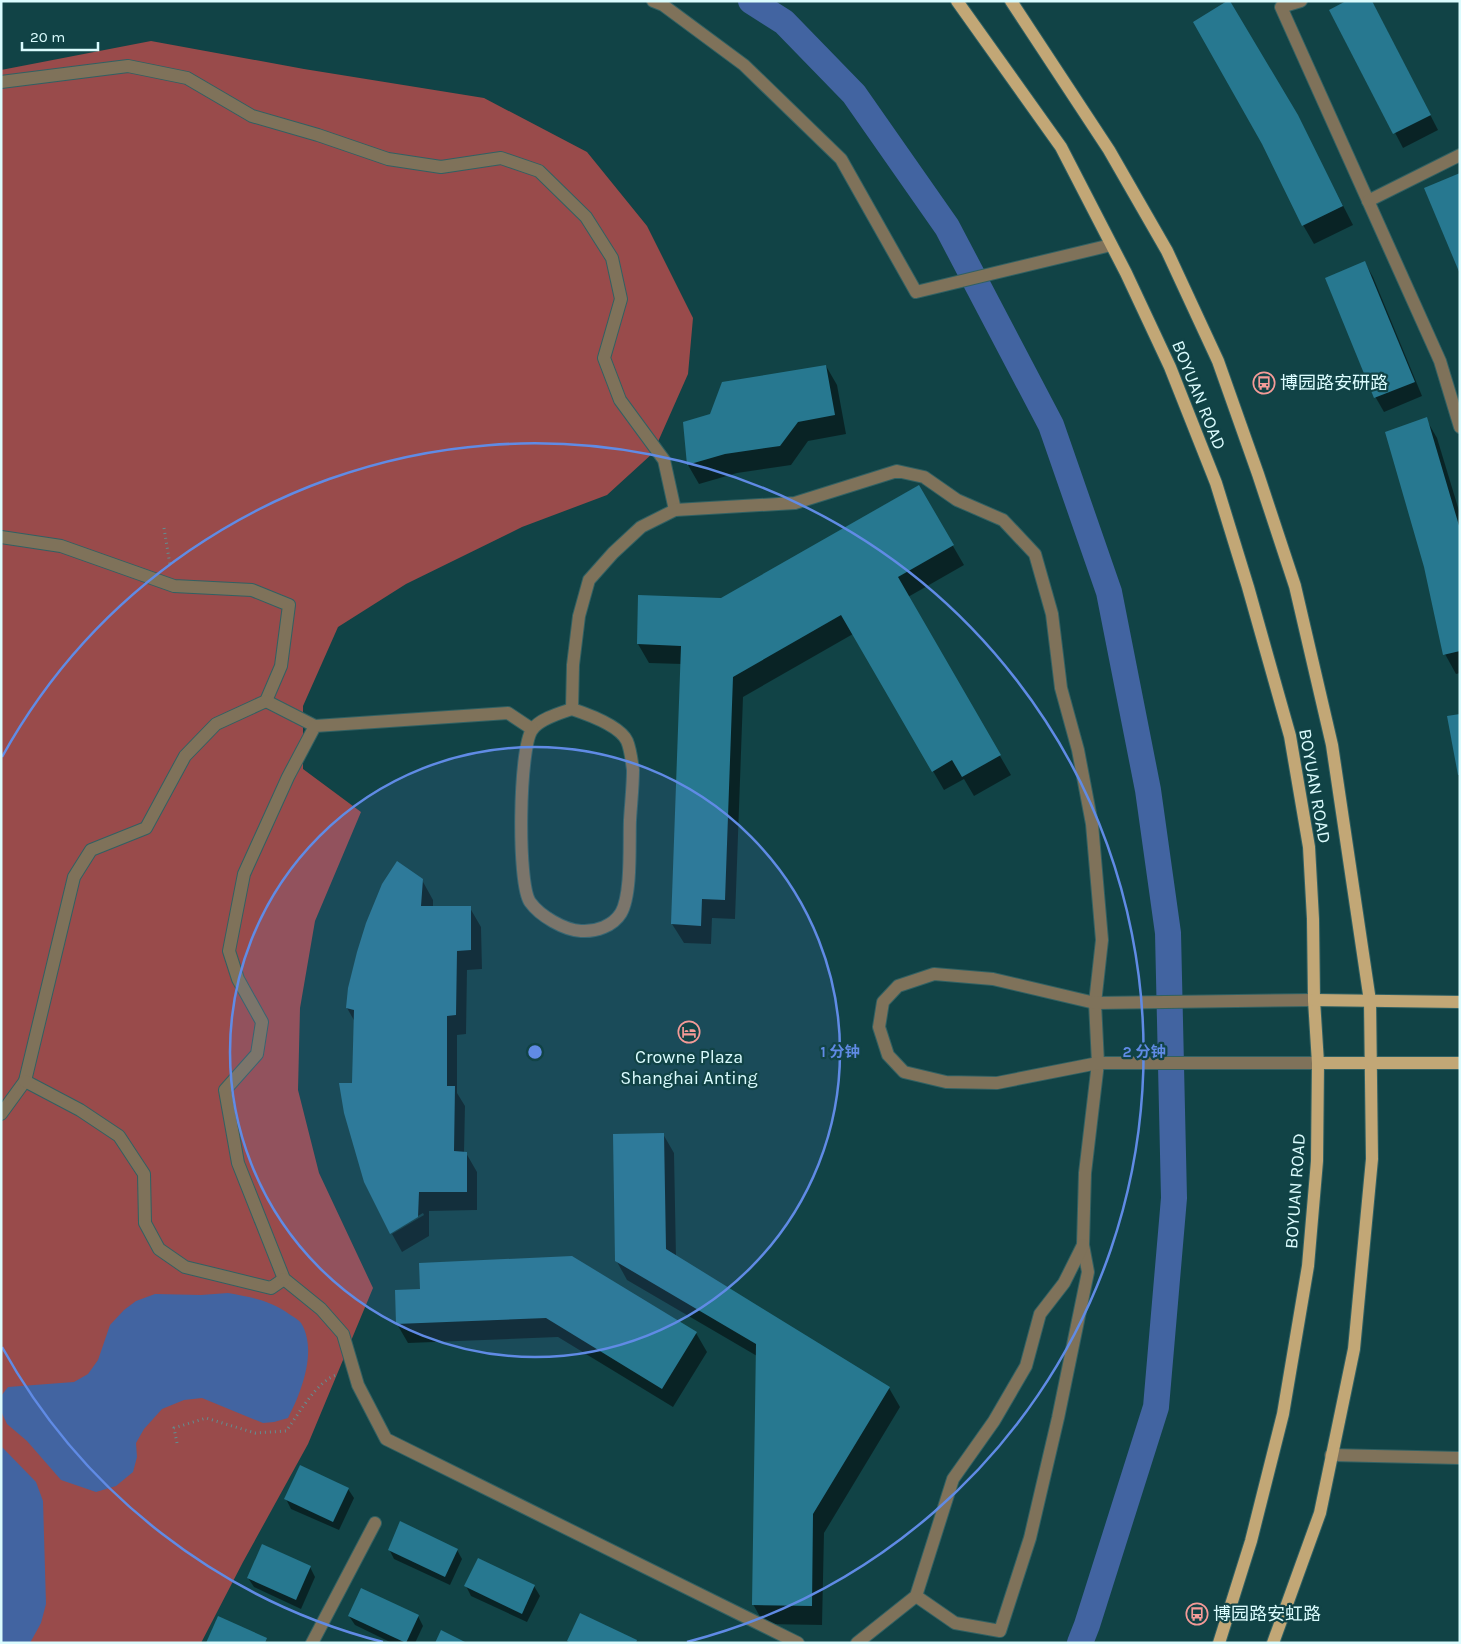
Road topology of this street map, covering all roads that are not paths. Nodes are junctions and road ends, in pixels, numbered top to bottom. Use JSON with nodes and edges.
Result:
{"nodes":[{"id":1,"x":653,"y":1,"type":"edge"},
{"id":2,"x":957,"y":1,"type":"edge"},
{"id":3,"x":1011,"y":1,"type":"edge"},
{"id":4,"x":1301,"y":1,"type":"edge"},
{"id":5,"x":1,"y":82,"type":"edge"},
{"id":6,"x":1460,"y":155,"type":"edge"},
{"id":7,"x":1368,"y":201,"type":"junction"},
{"id":8,"x":1111,"y":245,"type":"junction"},
{"id":9,"x":1460,"y":427,"type":"edge"},
{"id":10,"x":675,"y":510,"type":"junction"},
{"id":11,"x":1,"y":537,"type":"edge"},
{"id":12,"x":266,"y":701,"type":"junction"},
{"id":13,"x":572,"y":709,"type":"junction"},
{"id":14,"x":315,"y":726,"type":"junction"},
{"id":15,"x":532,"y":729,"type":"junction"},
{"id":16,"x":1314,"y":1000,"type":"junction"},
{"id":17,"x":1370,"y":1001,"type":"junction"},
{"id":18,"x":1460,"y":1002,"type":"edge"},
{"id":19,"x":1095,"y":1003,"type":"junction"},
{"id":20,"x":1372,"y":1062,"type":"junction"},
{"id":21,"x":1098,"y":1063,"type":"junction"},
{"id":22,"x":1318,"y":1063,"type":"junction"},
{"id":23,"x":1460,"y":1063,"type":"edge"},
{"id":24,"x":25,"y":1081,"type":"junction"},
{"id":25,"x":1,"y":1114,"type":"edge"},
{"id":26,"x":1082,"y":1245,"type":"junction"},
{"id":27,"x":284,"y":1279,"type":"junction"},
{"id":28,"x":1332,"y":1455,"type":"junction"},
{"id":29,"x":1460,"y":1458,"type":"edge"},
{"id":30,"x":375,"y":1523,"type":"dead end"},
{"id":31,"x":916,"y":1596,"type":"junction"},
{"id":32,"x":312,"y":1643,"type":"edge"},
{"id":33,"x":798,"y":1643,"type":"edge"},
{"id":34,"x":857,"y":1643,"type":"edge"},
{"id":35,"x":1218,"y":1643,"type":"edge"},
{"id":36,"x":1273,"y":1643,"type":"edge"}],
"edges":[{"from":1,"to":8,"type":"street"},
{"from":2,"to":8,"type":"main road","name":"BOYUAN ROAD"},
{"from":3,"to":17,"type":"main road","name":"BOYUAN ROAD"},
{"from":4,"to":7,"type":"street"},
{"from":5,"to":10,"type":"street"},
{"from":6,"to":7,"type":"street"},
{"from":7,"to":9,"type":"street"},
{"from":8,"to":16,"type":"main road","name":"BOYUAN ROAD"},
{"from":10,"to":13,"type":"street"},
{"from":10,"to":19,"type":"street"},
{"from":11,"to":12,"type":"street"},
{"from":12,"to":14,"type":"street"},
{"from":12,"to":24,"type":"street"},
{"from":13,"to":15,"type":"street"},
{"from":13,"to":15,"type":"street"},
{"from":14,"to":15,"type":"street"},
{"from":14,"to":27,"type":"street"},
{"from":16,"to":17,"type":"main road"},
{"from":16,"to":19,"type":"street"},
{"from":16,"to":22,"type":"main road","name":"BOYUAN ROAD"},
{"from":17,"to":18,"type":"main road"},
{"from":17,"to":20,"type":"main road","name":"BOYUAN ROAD"},
{"from":19,"to":21,"type":"street"},
{"from":19,"to":21,"type":"street"},
{"from":20,"to":22,"type":"main road"},
{"from":20,"to":23,"type":"main road"},
{"from":20,"to":28,"type":"main road","name":"BOYUAN ROAD"},
{"from":21,"to":22,"type":"street"},
{"from":21,"to":26,"type":"street"},
{"from":22,"to":35,"type":"main road","name":"BOYUAN ROAD"},
{"from":24,"to":25,"type":"street"},
{"from":24,"to":27,"type":"street"},
{"from":26,"to":31,"type":"street"},
{"from":26,"to":31,"type":"street"},
{"from":27,"to":33,"type":"street"},
{"from":28,"to":29,"type":"street"},
{"from":28,"to":36,"type":"main road","name":"BOYUAN ROAD"},
{"from":30,"to":32,"type":"street"},
{"from":31,"to":34,"type":"street"}]}
